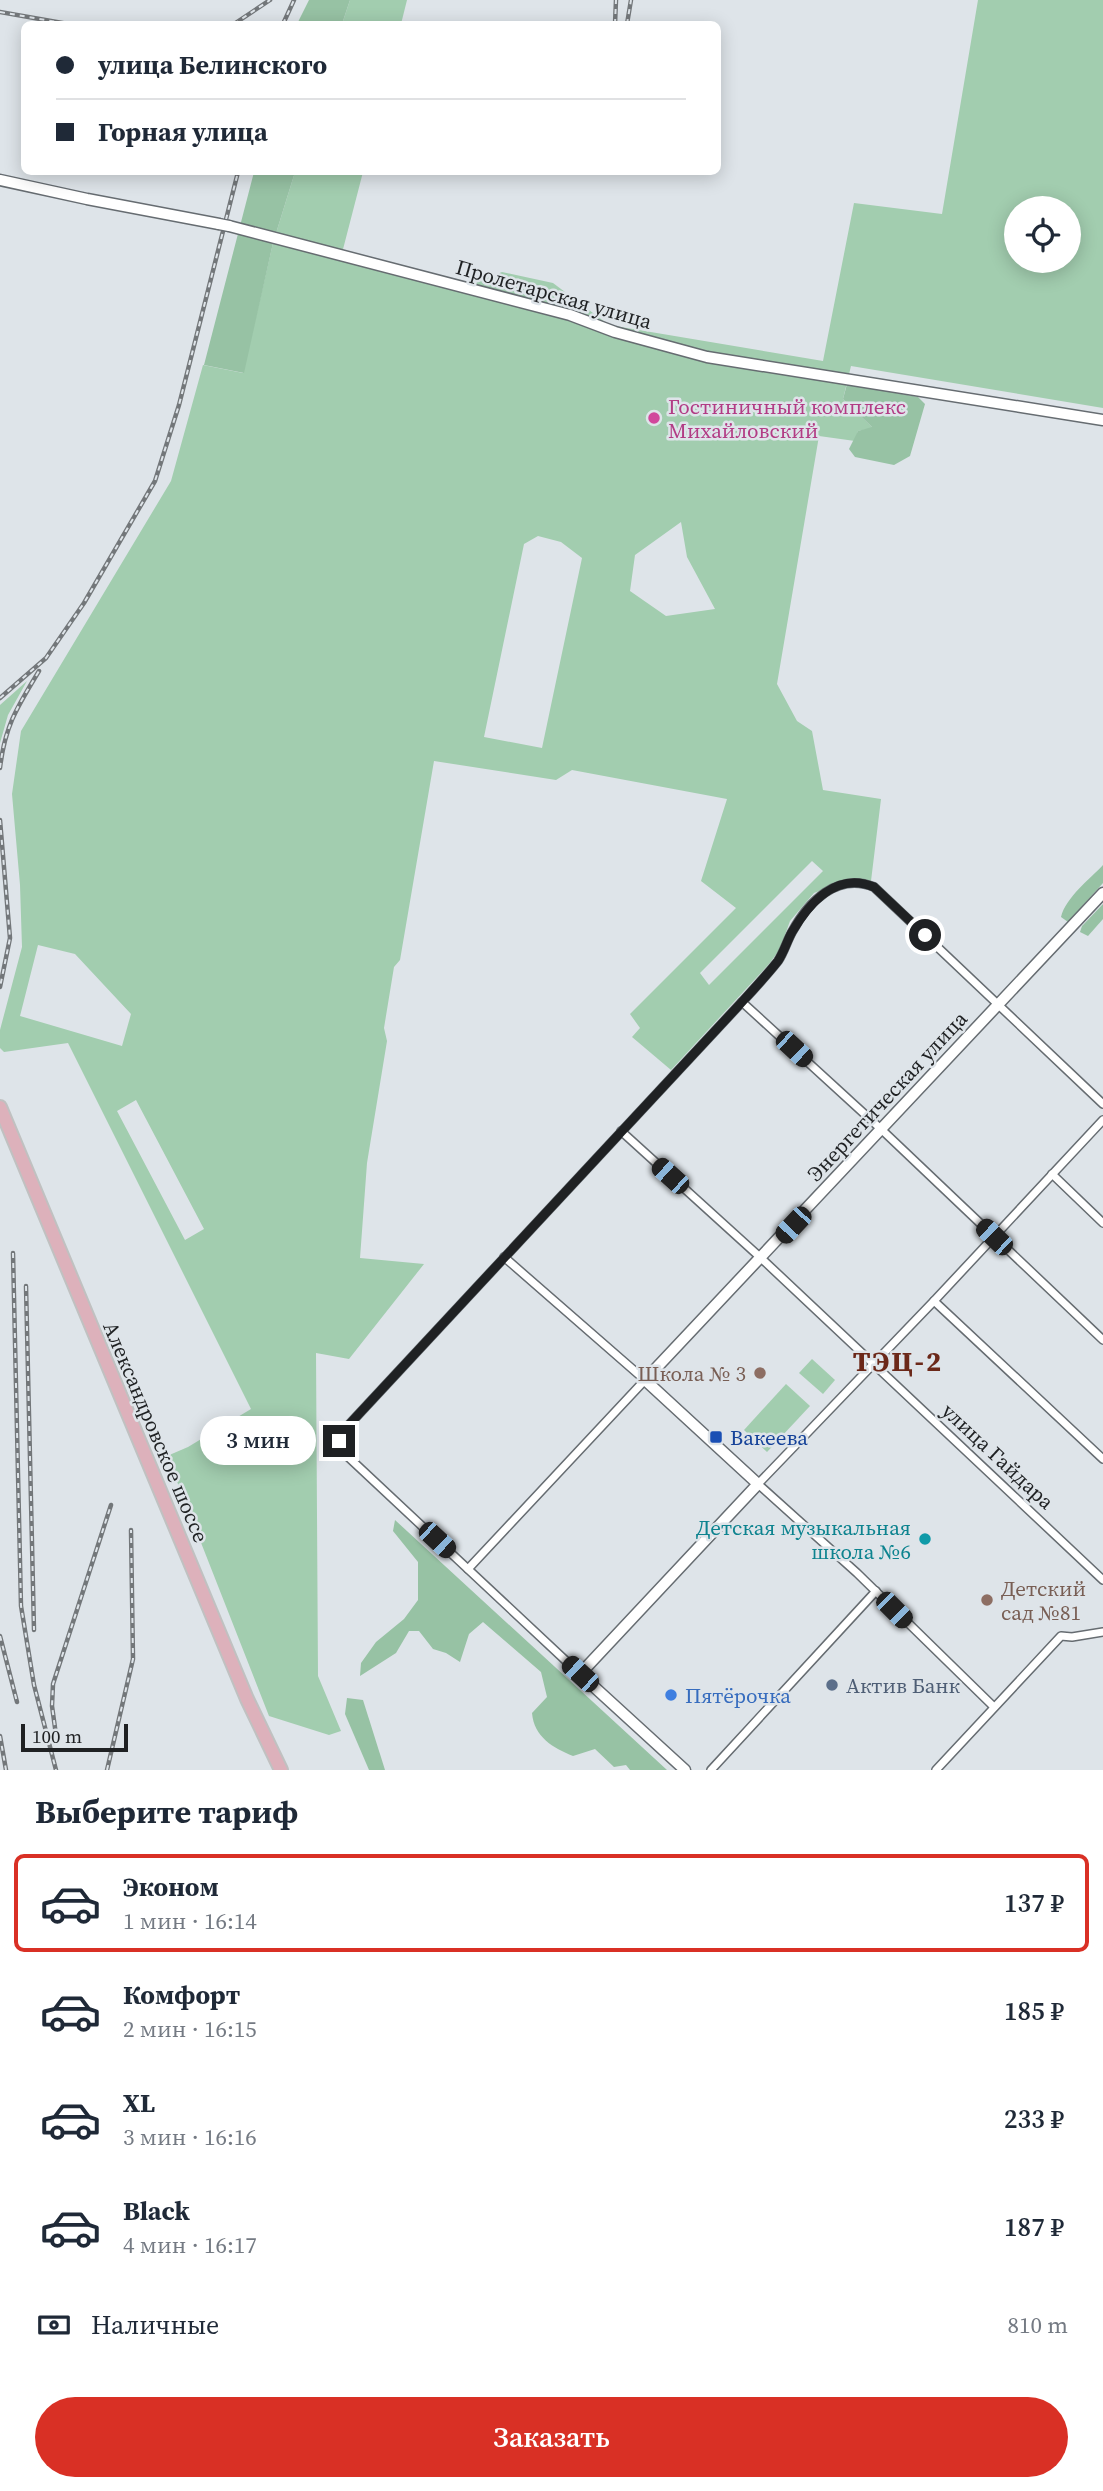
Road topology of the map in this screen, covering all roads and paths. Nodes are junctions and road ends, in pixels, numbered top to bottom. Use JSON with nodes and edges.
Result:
{"nodes":[{"id":1,"x":0,"y":180,"type":"edge"},
{"id":2,"x":1103,"y":420,"type":"edge"},
{"id":3,"x":1103,"y":893,"type":"edge"},
{"id":4,"x":742,"y":1002,"type":"junction"},
{"id":5,"x":999,"y":1005,"type":"junction"},
{"id":6,"x":1103,"y":1104,"type":"edge"},
{"id":7,"x":0,"y":1107,"type":"edge"},
{"id":8,"x":1103,"y":1119,"type":"edge"},
{"id":9,"x":882,"y":1130,"type":"junction"},
{"id":10,"x":621,"y":1131,"type":"junction"},
{"id":11,"x":1052,"y":1174,"type":"junction"},
{"id":12,"x":1103,"y":1223,"type":"edge"},
{"id":13,"x":994,"y":1237,"type":"junction"},
{"id":14,"x":504,"y":1257,"type":"junction"},
{"id":15,"x":762,"y":1259,"type":"junction"},
{"id":16,"x":934,"y":1301,"type":"junction"},
{"id":17,"x":1103,"y":1340,"type":"edge"},
{"id":18,"x":873,"y":1362,"type":"junction"},
{"id":19,"x":645,"y":1380,"type":"junction"},
{"id":20,"x":1103,"y":1459,"type":"edge"},
{"id":21,"x":758,"y":1484,"type":"junction"},
{"id":22,"x":468,"y":1569,"type":"junction"},
{"id":23,"x":1103,"y":1580,"type":"edge"},
{"id":24,"x":876,"y":1591,"type":"junction"},
{"id":25,"x":1103,"y":1632,"type":"edge"},
{"id":26,"x":580,"y":1674,"type":"junction"},
{"id":27,"x":994,"y":1707,"type":"junction"},
{"id":28,"x":281,"y":1770,"type":"edge"},
{"id":29,"x":685,"y":1770,"type":"edge"},
{"id":30,"x":711,"y":1770,"type":"edge"},
{"id":31,"x":936,"y":1770,"type":"edge"}],
"edges":[{"from":1,"to":2,"type":"street","name":"Пролетарская улица"},
{"from":3,"to":5,"type":"street","name":"Энергетическая улица"},
{"from":4,"to":5,"type":"street"},
{"from":4,"to":9,"type":"street"},
{"from":4,"to":10,"type":"street"},
{"from":5,"to":6,"type":"street"},
{"from":5,"to":9,"type":"street","name":"Энергетическая улица"},
{"from":7,"to":28,"type":"main road","name":"Александровское шоссе"},
{"from":8,"to":11,"type":"street"},
{"from":9,"to":13,"type":"street"},
{"from":9,"to":15,"type":"street","name":"Энергетическая улица"},
{"from":10,"to":14,"type":"street"},
{"from":10,"to":15,"type":"street","name":"улица Гайдара"},
{"from":11,"to":12,"type":"street"},
{"from":11,"to":13,"type":"street"},
{"from":13,"to":16,"type":"street"},
{"from":13,"to":17,"type":"street"},
{"from":14,"to":19,"type":"street"},
{"from":14,"to":22,"type":"street"},
{"from":15,"to":18,"type":"street","name":"улица Гайдара"},
{"from":15,"to":19,"type":"street","name":"Энергетическая улица"},
{"from":16,"to":18,"type":"street"},
{"from":16,"to":20,"type":"street"},
{"from":18,"to":21,"type":"street"},
{"from":18,"to":23,"type":"street","name":"улица Гайдара"},
{"from":19,"to":21,"type":"street"},
{"from":19,"to":22,"type":"street","name":"Энергетическая улица"},
{"from":21,"to":24,"type":"street"},
{"from":21,"to":26,"type":"street"},
{"from":22,"to":26,"type":"street"},
{"from":24,"to":27,"type":"street"},
{"from":24,"to":30,"type":"street"},
{"from":25,"to":27,"type":"street"},
{"from":26,"to":29,"type":"street"},
{"from":27,"to":31,"type":"street"}]}
